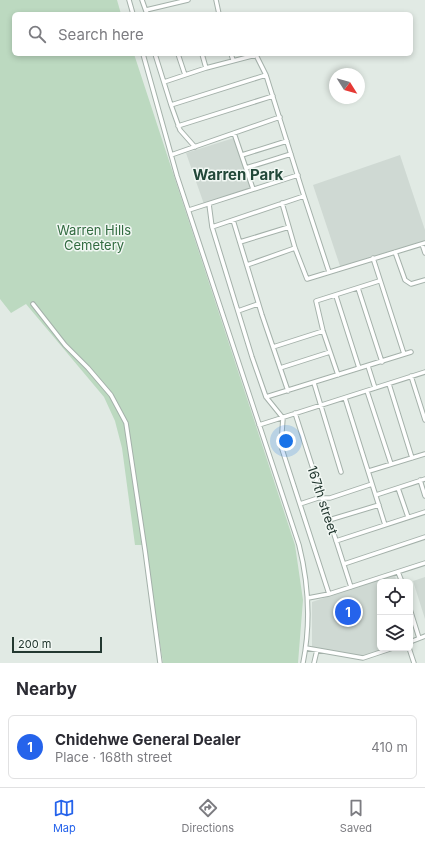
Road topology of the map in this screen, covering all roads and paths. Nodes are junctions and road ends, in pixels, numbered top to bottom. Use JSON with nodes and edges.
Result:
{"nodes":[{"id":1,"x":129,"y":0,"type":"edge"},
{"id":2,"x":142,"y":0,"type":"edge"},
{"id":3,"x":188,"y":0,"type":"edge"},
{"id":4,"x":216,"y":0,"type":"edge"},
{"id":5,"x":132,"y":12,"type":"edge"},
{"id":6,"x":146,"y":12,"type":"edge"},
{"id":7,"x":219,"y":12,"type":"edge"},
{"id":8,"x":144,"y":56,"type":"edge"},
{"id":9,"x":156,"y":56,"type":"edge"},
{"id":10,"x":179,"y":56,"type":"edge"},
{"id":11,"x":203,"y":56,"type":"edge"},
{"id":12,"x":232,"y":56,"type":"edge"},
{"id":13,"x":251,"y":56,"type":"edge"},
{"id":14,"x":256,"y":56,"type":"edge"},
{"id":15,"x":233,"y":60,"type":"junction"},
{"id":16,"x":206,"y":68,"type":"junction"},
{"id":17,"x":185,"y":75,"type":"junction"},
{"id":18,"x":266,"y":75,"type":"junction"},
{"id":19,"x":164,"y":82,"type":"junction"},
{"id":20,"x":273,"y":96,"type":"junction"},
{"id":21,"x":171,"y":105,"type":"junction"},
{"id":22,"x":280,"y":117,"type":"junction"},
{"id":23,"x":178,"y":126,"type":"junction"},
{"id":24,"x":234,"y":133,"type":"junction"},
{"id":25,"x":287,"y":141,"type":"junction"},
{"id":26,"x":195,"y":147,"type":"junction"},
{"id":27,"x":291,"y":154,"type":"junction"},
{"id":28,"x":171,"y":155,"type":"junction"},
{"id":29,"x":242,"y":155,"type":"junction"},
{"id":30,"x":246,"y":168,"type":"junction"},
{"id":31,"x":298,"y":175,"type":"junction"},
{"id":32,"x":253,"y":189,"type":"junction"},
{"id":33,"x":304,"y":196,"type":"junction"},
{"id":34,"x":282,"y":203,"type":"junction"},
{"id":35,"x":209,"y":204,"type":"junction"},
{"id":36,"x":189,"y":210,"type":"junction"},
{"id":37,"x":233,"y":220,"type":"junction"},
{"id":38,"x":212,"y":227,"type":"junction"},
{"id":39,"x":289,"y":227,"type":"junction"},
{"id":40,"x":240,"y":242,"type":"junction"},
{"id":41,"x":423,"y":244,"type":"edge"},
{"id":42,"x":295,"y":248,"type":"junction"},
{"id":43,"x":395,"y":252,"type":"junction"},
{"id":44,"x":425,"y":253,"type":"edge"},
{"id":45,"x":373,"y":258,"type":"junction"},
{"id":46,"x":247,"y":265,"type":"junction"},
{"id":47,"x":329,"y":272,"type":"junction"},
{"id":48,"x":425,"y":280,"type":"edge"},
{"id":49,"x":379,"y":281,"type":"junction"},
{"id":50,"x":358,"y":288,"type":"junction"},
{"id":51,"x":336,"y":296,"type":"junction"},
{"id":52,"x":32,"y":304,"type":"dead end"},
{"id":53,"x":258,"y":304,"type":"junction"},
{"id":54,"x":238,"y":311,"type":"junction"},
{"id":55,"x":323,"y":331,"type":"junction"},
{"id":56,"x":273,"y":347,"type":"junction"},
{"id":57,"x":330,"y":352,"type":"junction"},
{"id":58,"x":411,"y":352,"type":"dead end"},
{"id":59,"x":404,"y":354,"type":"junction"},
{"id":60,"x":382,"y":362,"type":"junction"},
{"id":61,"x":368,"y":366,"type":"junction"},
{"id":62,"x":280,"y":368,"type":"junction"},
{"id":63,"x":359,"y":368,"type":"junction"},
{"id":64,"x":425,"y":372,"type":"edge"},
{"id":65,"x":338,"y":375,"type":"junction"},
{"id":66,"x":411,"y":376,"type":"junction"},
{"id":67,"x":314,"y":383,"type":"junction"},
{"id":68,"x":388,"y":384,"type":"junction"},
{"id":69,"x":375,"y":388,"type":"junction"},
{"id":70,"x":288,"y":391,"type":"junction"},
{"id":71,"x":367,"y":391,"type":"junction"},
{"id":72,"x":266,"y":397,"type":"junction"},
{"id":73,"x":345,"y":398,"type":"junction"},
{"id":74,"x":320,"y":405,"type":"junction"},
{"id":75,"x":295,"y":413,"type":"junction"},
{"id":76,"x":283,"y":418,"type":"junction"},
{"id":77,"x":425,"y":420,"type":"edge"},
{"id":78,"x":259,"y":425,"type":"junction"},
{"id":79,"x":425,"y":454,"type":"edge"},
{"id":80,"x":412,"y":458,"type":"junction"},
{"id":81,"x":391,"y":464,"type":"junction"},
{"id":82,"x":369,"y":471,"type":"junction"},
{"id":83,"x":341,"y":472,"type":"dead end"},
{"id":84,"x":425,"y":478,"type":"edge"},
{"id":85,"x":420,"y":480,"type":"junction"},
{"id":86,"x":372,"y":484,"type":"junction"},
{"id":87,"x":398,"y":488,"type":"junction"},
{"id":88,"x":376,"y":495,"type":"junction"},
{"id":89,"x":425,"y":496,"type":"edge"},
{"id":90,"x":322,"y":498,"type":"junction"},
{"id":91,"x":300,"y":504,"type":"junction"},
{"id":92,"x":379,"y":505,"type":"junction"},
{"id":93,"x":425,"y":512,"type":"edge"},
{"id":94,"x":408,"y":517,"type":"junction"},
{"id":95,"x":329,"y":520,"type":"junction"},
{"id":96,"x":385,"y":525,"type":"junction"},
{"id":97,"x":425,"y":537,"type":"edge"},
{"id":98,"x":336,"y":541,"type":"junction"},
{"id":99,"x":425,"y":563,"type":"edge"},
{"id":100,"x":344,"y":564,"type":"junction"},
{"id":101,"x":398,"y":572,"type":"junction"},
{"id":102,"x":401,"y":579,"type":"edge"},
{"id":103,"x":351,"y":587,"type":"junction"},
{"id":104,"x":329,"y":594,"type":"junction"},
{"id":105,"x":308,"y":598,"type":"junction"},
{"id":106,"x":412,"y":615,"type":"edge"},
{"id":107,"x":425,"y":636,"type":"edge"},
{"id":108,"x":419,"y":638,"type":"junction"},
{"id":109,"x":413,"y":641,"type":"edge"},
{"id":110,"x":306,"y":648,"type":"junction"},
{"id":111,"x":317,"y":650,"type":"junction"},
{"id":112,"x":384,"y":651,"type":"edge"},
{"id":113,"x":410,"y":651,"type":"edge"},
{"id":114,"x":160,"y":663,"type":"edge"},
{"id":115,"x":303,"y":663,"type":"edge"},
{"id":116,"x":314,"y":663,"type":"edge"},
{"id":117,"x":414,"y":663,"type":"edge"}],
"edges":[{"from":1,"to":5,"type":"street"},
{"from":2,"to":6,"type":"street"},
{"from":3,"to":6,"type":"street"},
{"from":4,"to":7,"type":"street"},
{"from":8,"to":28,"type":"street"},
{"from":9,"to":19,"type":"street"},
{"from":10,"to":17,"type":"street"},
{"from":11,"to":16,"type":"street"},
{"from":12,"to":15,"type":"street"},
{"from":13,"to":15,"type":"street"},
{"from":14,"to":18,"type":"street"},
{"from":15,"to":16,"type":"street"},
{"from":16,"to":17,"type":"street"},
{"from":17,"to":19,"type":"street"},
{"from":18,"to":20,"type":"street"},
{"from":18,"to":21,"type":"street"},
{"from":19,"to":21,"type":"street"},
{"from":20,"to":22,"type":"street"},
{"from":20,"to":23,"type":"street"},
{"from":21,"to":23,"type":"street"},
{"from":22,"to":24,"type":"street"},
{"from":22,"to":25,"type":"street"},
{"from":23,"to":26,"type":"street"},
{"from":24,"to":26,"type":"street"},
{"from":24,"to":29,"type":"street"},
{"from":25,"to":27,"type":"street"},
{"from":25,"to":29,"type":"street"},
{"from":26,"to":28,"type":"street"},
{"from":27,"to":30,"type":"street"},
{"from":27,"to":31,"type":"street"},
{"from":28,"to":36,"type":"street"},
{"from":29,"to":30,"type":"street"},
{"from":30,"to":32,"type":"street"},
{"from":31,"to":32,"type":"street"},
{"from":31,"to":33,"type":"street"},
{"from":32,"to":35,"type":"street"},
{"from":33,"to":34,"type":"street"},
{"from":33,"to":47,"type":"street"},
{"from":34,"to":37,"type":"street"},
{"from":34,"to":39,"type":"street"},
{"from":35,"to":36,"type":"street"},
{"from":35,"to":38,"type":"street"},
{"from":36,"to":78,"type":"street"},
{"from":37,"to":38,"type":"street"},
{"from":37,"to":40,"type":"street"},
{"from":38,"to":54,"type":"street"},
{"from":39,"to":40,"type":"street"},
{"from":39,"to":42,"type":"street"},
{"from":40,"to":46,"type":"street"},
{"from":41,"to":43,"type":"street"},
{"from":41,"to":44,"type":"street"},
{"from":42,"to":46,"type":"street"},
{"from":42,"to":47,"type":"street"},
{"from":43,"to":45,"type":"street"},
{"from":43,"to":48,"type":"street"},
{"from":45,"to":47,"type":"street"},
{"from":45,"to":49,"type":"street"},
{"from":46,"to":53,"type":"street"},
{"from":49,"to":50,"type":"street"},
{"from":49,"to":59,"type":"street"},
{"from":50,"to":51,"type":"street"},
{"from":50,"to":60,"type":"street"},
{"from":51,"to":55,"type":"street"},
{"from":51,"to":63,"type":"street"},
{"from":52,"to":114,"type":"street"},
{"from":53,"to":54,"type":"street"},
{"from":53,"to":56,"type":"street"},
{"from":54,"to":72,"type":"street"},
{"from":55,"to":56,"type":"street"},
{"from":55,"to":57,"type":"street"},
{"from":56,"to":62,"type":"street"},
{"from":57,"to":62,"type":"street"},
{"from":57,"to":65,"type":"street"},
{"from":58,"to":59,"type":"street"},
{"from":59,"to":60,"type":"street"},
{"from":60,"to":61,"type":"street"},
{"from":61,"to":63,"type":"street"},
{"from":61,"to":69,"type":"street"},
{"from":62,"to":70,"type":"street"},
{"from":63,"to":65,"type":"street"},
{"from":64,"to":66,"type":"street"},
{"from":65,"to":67,"type":"street"},
{"from":66,"to":68,"type":"street"},
{"from":66,"to":77,"type":"street"},
{"from":67,"to":70,"type":"street"},
{"from":67,"to":74,"type":"street"},
{"from":68,"to":69,"type":"street"},
{"from":68,"to":80,"type":"street"},
{"from":69,"to":71,"type":"street"},
{"from":70,"to":72,"type":"street"},
{"from":71,"to":73,"type":"street"},
{"from":71,"to":81,"type":"street"},
{"from":72,"to":76,"type":"street"},
{"from":73,"to":74,"type":"street"},
{"from":73,"to":82,"type":"street"},
{"from":74,"to":75,"type":"street"},
{"from":74,"to":83,"type":"street"},
{"from":75,"to":76,"type":"street"},
{"from":75,"to":90,"type":"street","name":"167th street"},
{"from":76,"to":78,"type":"street"},
{"from":76,"to":91,"type":"street"},
{"from":78,"to":105,"type":"street"},
{"from":79,"to":80,"type":"street"},
{"from":80,"to":81,"type":"street"},
{"from":81,"to":82,"type":"street"},
{"from":82,"to":86,"type":"street"},
{"from":84,"to":85,"type":"street"},
{"from":85,"to":87,"type":"street"},
{"from":85,"to":89,"type":"street"},
{"from":86,"to":88,"type":"street"},
{"from":86,"to":90,"type":"street"},
{"from":87,"to":88,"type":"street"},
{"from":87,"to":94,"type":"street"},
{"from":88,"to":92,"type":"street"},
{"from":90,"to":91,"type":"street"},
{"from":90,"to":95,"type":"street","name":"167th street"},
{"from":91,"to":104,"type":"street"},
{"from":92,"to":95,"type":"street"},
{"from":92,"to":96,"type":"street"},
{"from":93,"to":94,"type":"street"},
{"from":94,"to":96,"type":"street"},
{"from":95,"to":98,"type":"street","name":"167th street"},
{"from":96,"to":98,"type":"street"},
{"from":97,"to":100,"type":"street"},
{"from":98,"to":100,"type":"street","name":"167th street"},
{"from":99,"to":101,"type":"street"},
{"from":100,"to":103,"type":"street","name":"167th street"},
{"from":101,"to":102,"type":"street"},
{"from":101,"to":103,"type":"street"},
{"from":103,"to":104,"type":"street"},
{"from":104,"to":105,"type":"street"},
{"from":105,"to":110,"type":"street"},
{"from":106,"to":108,"type":"street"},
{"from":107,"to":108,"type":"street"},
{"from":108,"to":109,"type":"street"},
{"from":110,"to":111,"type":"street"},
{"from":110,"to":115,"type":"street"},
{"from":111,"to":112,"type":"street"},
{"from":111,"to":116,"type":"street"},
{"from":113,"to":117,"type":"street"}]}
